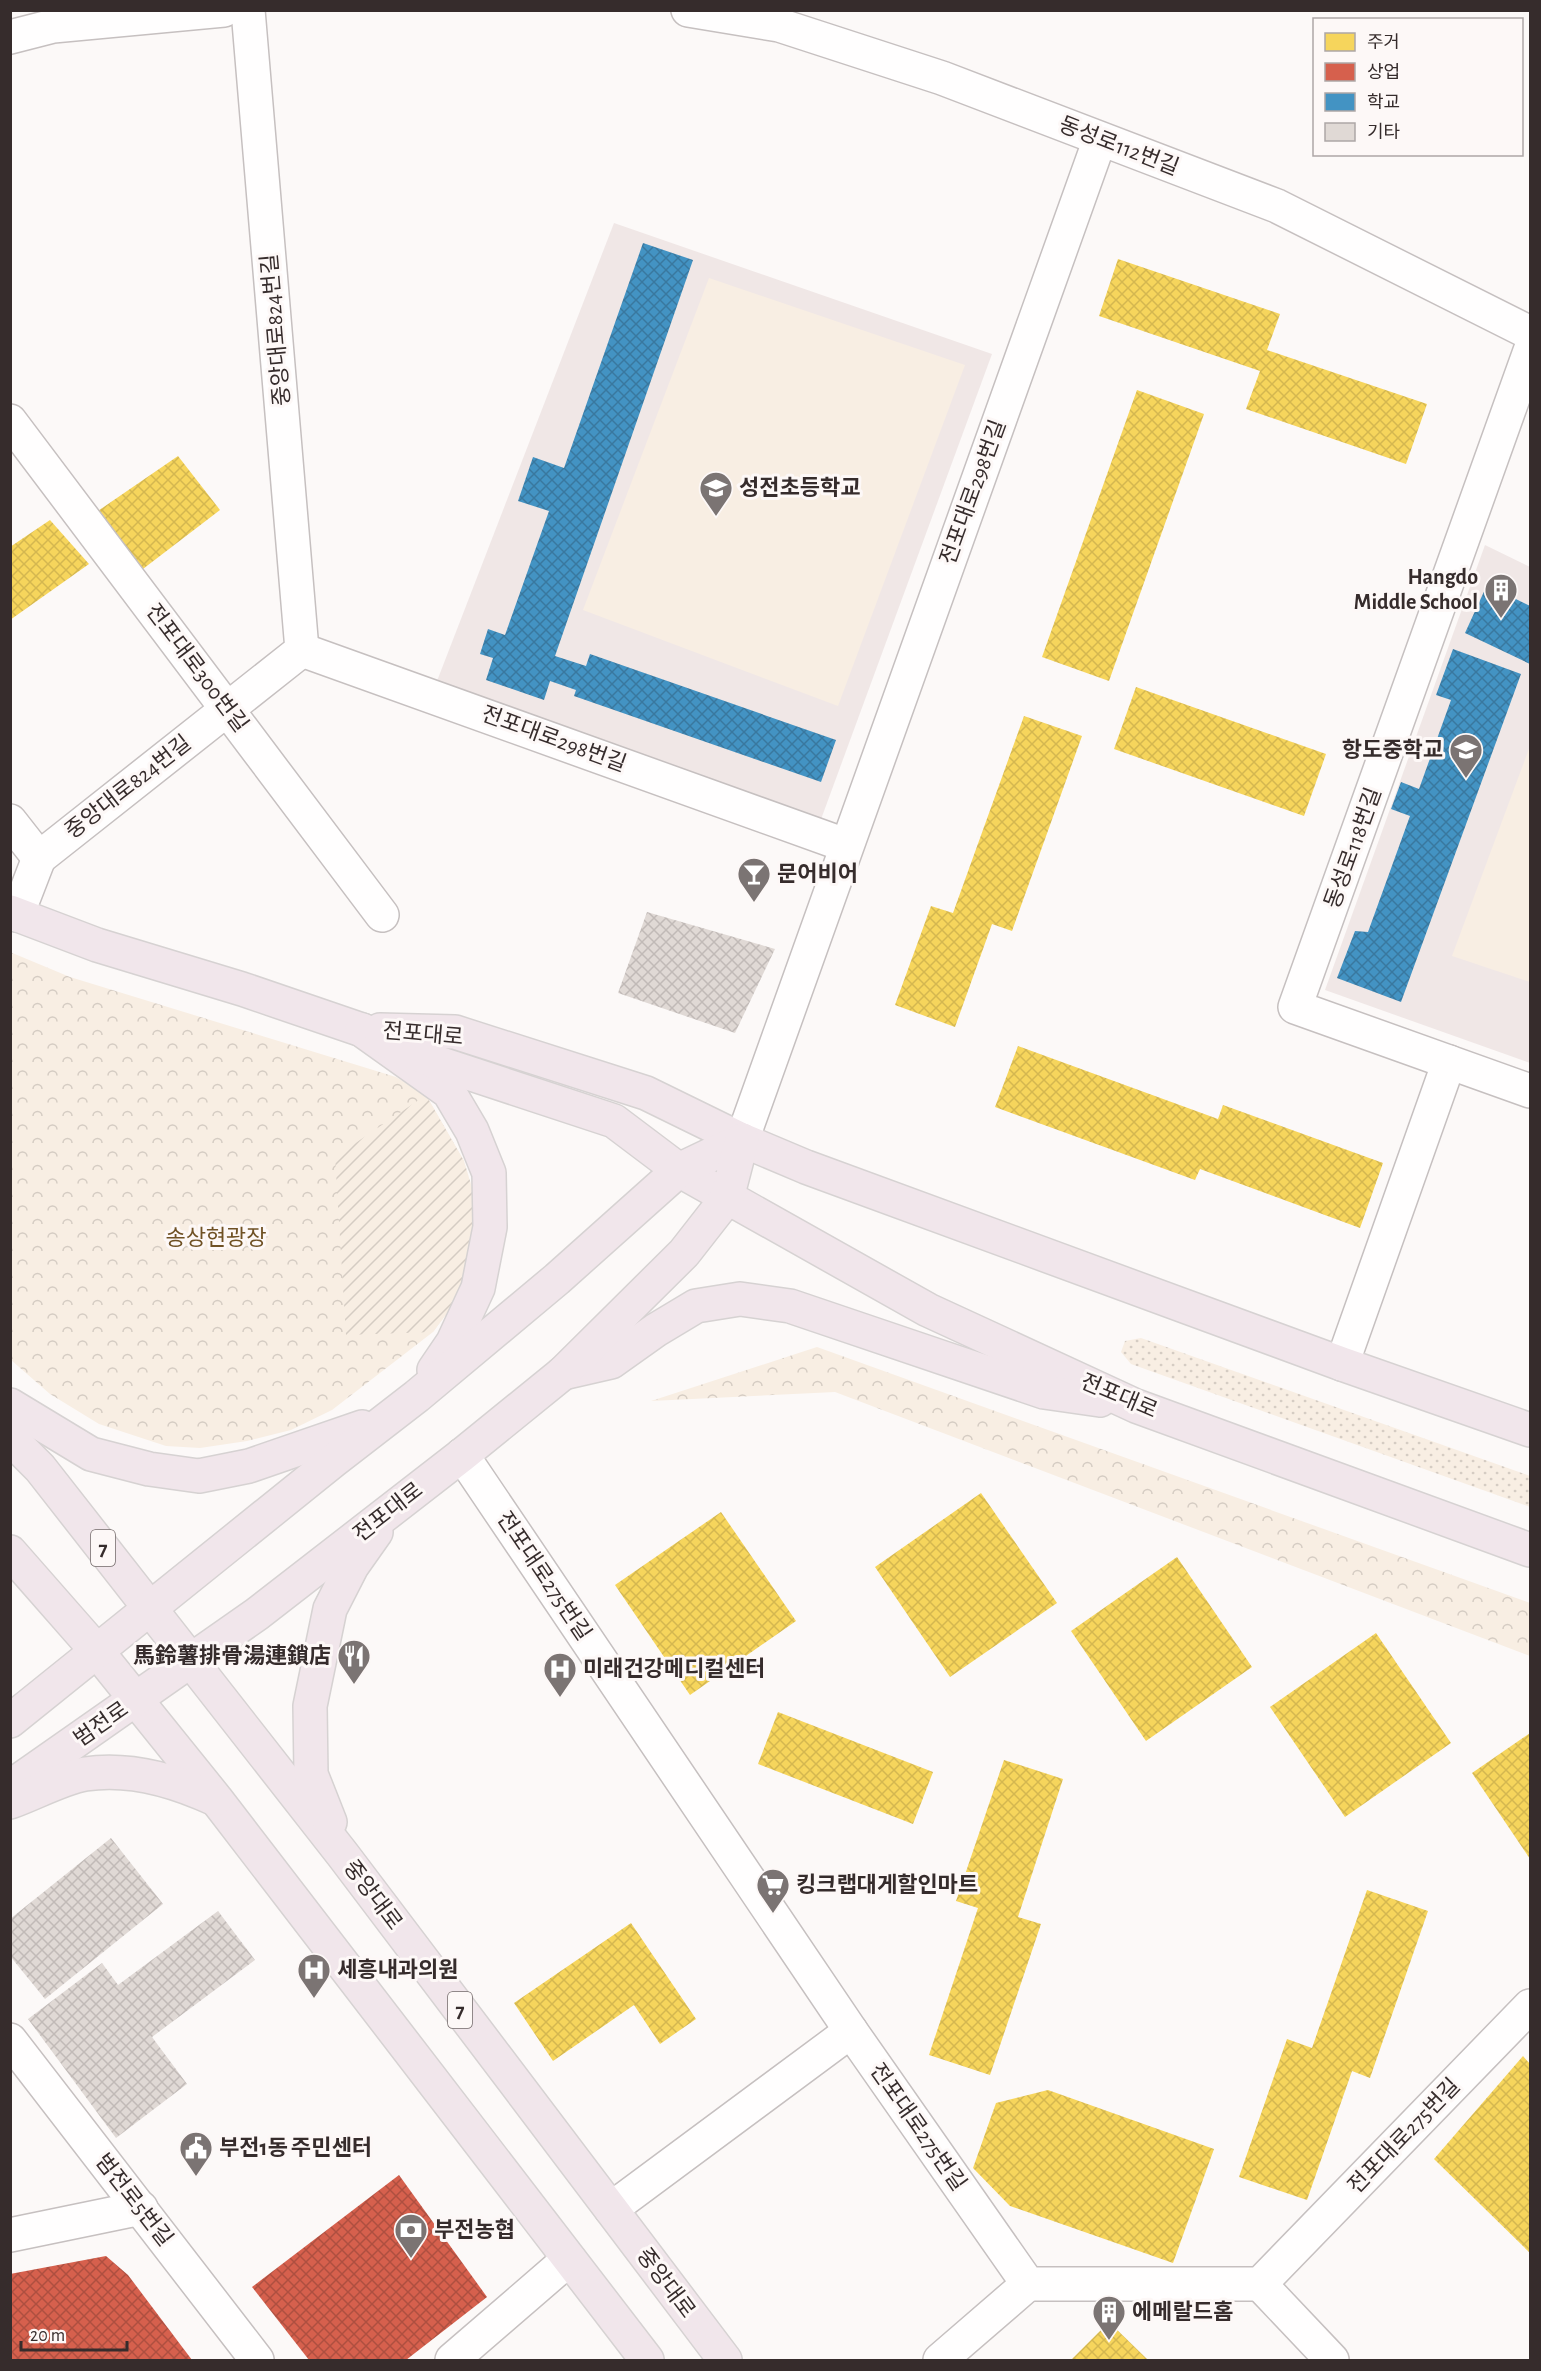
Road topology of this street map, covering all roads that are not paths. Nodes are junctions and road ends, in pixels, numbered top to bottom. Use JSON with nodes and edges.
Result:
{"nodes":[{"id":1,"x":224,"y":10,"type":"edge"},
{"id":2,"x":249,"y":10,"type":"edge"},
{"id":3,"x":688,"y":10,"type":"edge"},
{"id":4,"x":778,"y":18,"type":"edge"},
{"id":5,"x":10,"y":37,"type":"edge"},
{"id":6,"x":1101,"y":139,"type":"junction"},
{"id":7,"x":1530,"y":333,"type":"edge"},
{"id":8,"x":1530,"y":351,"type":"edge"},
{"id":9,"x":10,"y":421,"type":"edge"},
{"id":10,"x":302,"y":650,"type":"junction"},
{"id":11,"x":228,"y":708,"type":"junction"},
{"id":12,"x":10,"y":821,"type":"edge"},
{"id":13,"x":845,"y":845,"type":"junction"},
{"id":14,"x":39,"y":858,"type":"junction"},
{"id":15,"x":14,"y":913,"type":"edge"},
{"id":16,"x":382,"y":915,"type":"dead end"},
{"id":17,"x":362,"y":1030,"type":"junction"},
{"id":18,"x":1449,"y":1062,"type":"junction"},
{"id":19,"x":1530,"y":1091,"type":"edge"},
{"id":20,"x":742,"y":1140,"type":"junction"},
{"id":21,"x":679,"y":1170,"type":"junction"},
{"id":22,"x":727,"y":1198,"type":"junction"},
{"id":23,"x":1342,"y":1364,"type":"junction"},
{"id":24,"x":562,"y":1373,"type":"junction"},
{"id":25,"x":417,"y":1396,"type":"junction"},
{"id":26,"x":10,"y":1405,"type":"edge"},
{"id":27,"x":1136,"y":1406,"type":"junction"},
{"id":28,"x":392,"y":1416,"type":"junction"},
{"id":29,"x":1530,"y":1430,"type":"edge"},
{"id":30,"x":10,"y":1438,"type":"edge"},
{"id":31,"x":462,"y":1455,"type":"junction"},
{"id":32,"x":393,"y":1507,"type":"junction"},
{"id":33,"x":1530,"y":1550,"type":"edge"},
{"id":34,"x":10,"y":1552,"type":"edge"},
{"id":35,"x":149,"y":1609,"type":"junction"},
{"id":36,"x":96,"y":1650,"type":"junction"},
{"id":37,"x":191,"y":1662,"type":"junction"},
{"id":38,"x":136,"y":1700,"type":"junction"},
{"id":39,"x":10,"y":1721,"type":"edge"},
{"id":40,"x":10,"y":1787,"type":"edge"},
{"id":41,"x":216,"y":1799,"type":"junction"},
{"id":42,"x":10,"y":1802,"type":"edge"},
{"id":43,"x":343,"y":1855,"type":"junction"},
{"id":44,"x":1530,"y":2006,"type":"edge"},
{"id":45,"x":851,"y":2031,"type":"junction"},
{"id":46,"x":10,"y":2040,"type":"edge"},
{"id":47,"x":141,"y":2208,"type":"junction"},
{"id":48,"x":610,"y":2209,"type":"junction"},
{"id":49,"x":10,"y":2235,"type":"edge"},
{"id":50,"x":568,"y":2259,"type":"junction"},
{"id":51,"x":1028,"y":2284,"type":"junction"},
{"id":52,"x":1260,"y":2284,"type":"junction"},
{"id":53,"x":257,"y":2361,"type":"edge"},
{"id":54,"x":452,"y":2361,"type":"edge"},
{"id":55,"x":647,"y":2361,"type":"edge"},
{"id":56,"x":725,"y":2361,"type":"edge"},
{"id":57,"x":940,"y":2361,"type":"edge"},
{"id":58,"x":1332,"y":2361,"type":"edge"}],
"edges":[{"from":1,"to":5,"type":"street"},
{"from":2,"to":10,"type":"street","name":"중앙대로824번길"},
{"from":3,"to":4,"type":"street","name":"동성로112번길"},
{"from":4,"to":6,"type":"street","name":"동성로112번길"},
{"from":6,"to":7,"type":"street","name":"동성로112번길"},
{"from":6,"to":13,"type":"street","name":"전포대로298번길"},
{"from":8,"to":18,"type":"street","name":"동성로118번길"},
{"from":9,"to":11,"type":"street","name":"전포대로300번길"},
{"from":10,"to":11,"type":"street","name":"중앙대로824번길"},
{"from":10,"to":13,"type":"street","name":"전포대로298번길"},
{"from":11,"to":14,"type":"street","name":"중앙대로824번길"},
{"from":11,"to":16,"type":"street","name":"전포대로300번길"},
{"from":12,"to":14,"type":"street"},
{"from":13,"to":20,"type":"street","name":"전포대로298번길"},
{"from":14,"to":15,"type":"street"},
{"from":15,"to":17,"type":"main road"},
{"from":17,"to":20,"type":"main road","name":"전포대로"},
{"from":17,"to":21,"type":"main road","name":"전포대로"},
{"from":17,"to":25,"type":"main road"},
{"from":18,"to":19,"type":"street","name":"동성로118번길"},
{"from":18,"to":23,"type":"street"},
{"from":20,"to":21,"type":"main road"},
{"from":20,"to":22,"type":"main road","name":"전포대로"},
{"from":20,"to":23,"type":"main road","name":"전포대로"},
{"from":21,"to":22,"type":"main road","name":"전포대로"},
{"from":21,"to":25,"type":"main road"},
{"from":22,"to":24,"type":"main road","name":"전포대로"},
{"from":22,"to":27,"type":"main road","name":"전포대로"},
{"from":23,"to":29,"type":"main road","name":"전포대로"},
{"from":24,"to":27,"type":"main road"},
{"from":24,"to":31,"type":"main road","name":"전포대로"},
{"from":25,"to":28,"type":"main road"},
{"from":26,"to":28,"type":"main road"},
{"from":27,"to":33,"type":"main road","name":"전포대로"},
{"from":28,"to":35,"type":"main road"},
{"from":30,"to":35,"type":"main road","name":"중앙대로","number":"7"},
{"from":31,"to":32,"type":"main road","name":"전포대로"},
{"from":31,"to":45,"type":"street","name":"전포대로275번길"},
{"from":32,"to":37,"type":"main road","name":"전포대로"},
{"from":32,"to":43,"type":"main road"},
{"from":34,"to":36,"type":"main road"},
{"from":35,"to":36,"type":"main road"},
{"from":35,"to":37,"type":"main road","name":"중앙대로","number":"7"},
{"from":36,"to":38,"type":"main road"},
{"from":36,"to":39,"type":"main road"},
{"from":37,"to":38,"type":"main road","name":"범전로"},
{"from":37,"to":43,"type":"main road","name":"중앙대로","number":"7"},
{"from":38,"to":40,"type":"main road","name":"범전로"},
{"from":38,"to":41,"type":"main road"},
{"from":41,"to":42,"type":"main road"},
{"from":41,"to":50,"type":"main road"},
{"from":43,"to":48,"type":"main road","name":"중앙대로","number":"7"},
{"from":44,"to":52,"type":"street","name":"전포대로275번길"},
{"from":45,"to":48,"type":"street"},
{"from":45,"to":51,"type":"street","name":"전포대로275번길"},
{"from":46,"to":47,"type":"street","name":"범전로5번길"},
{"from":47,"to":49,"type":"street"},
{"from":47,"to":53,"type":"street","name":"범전로5번길"},
{"from":48,"to":56,"type":"main road","name":"중앙대로","number":"7"},
{"from":50,"to":54,"type":"street"},
{"from":50,"to":55,"type":"main road"},
{"from":51,"to":52,"type":"street"},
{"from":51,"to":57,"type":"street"},
{"from":52,"to":58,"type":"street"}]}
